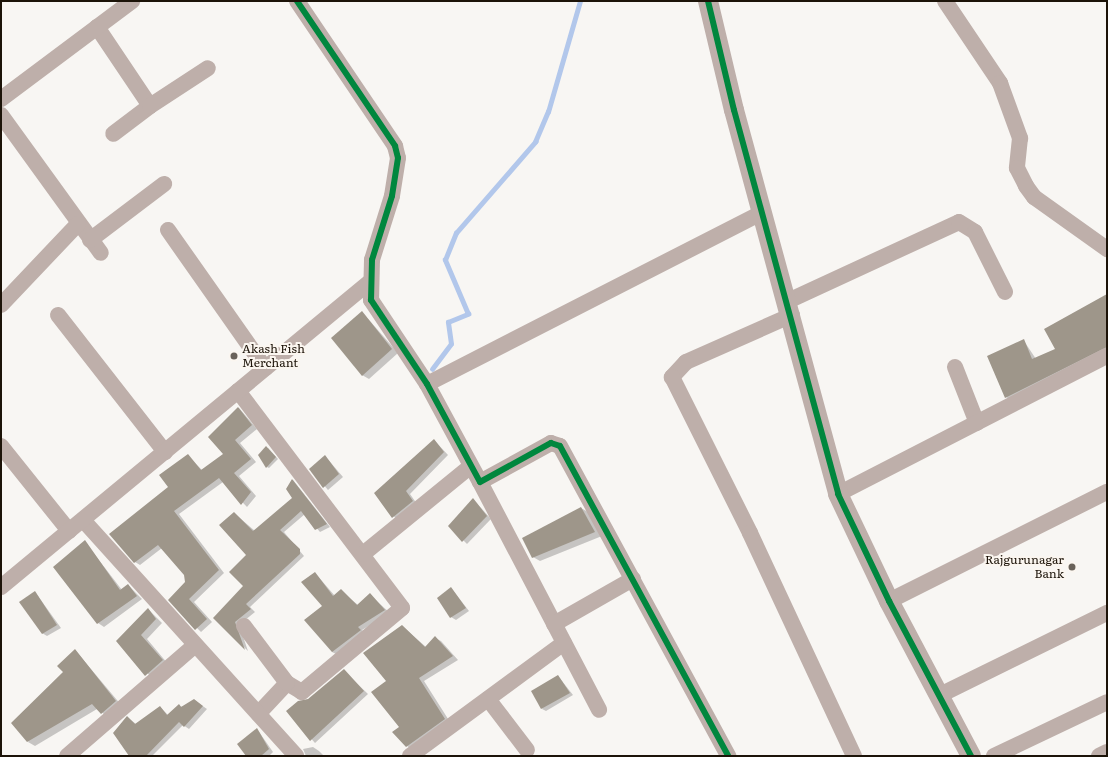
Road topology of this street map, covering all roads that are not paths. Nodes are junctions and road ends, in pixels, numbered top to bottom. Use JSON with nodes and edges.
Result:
{"nodes":[{"id":1,"x":132,"y":1,"type":"edge"},
{"id":2,"x":297,"y":1,"type":"edge"},
{"id":3,"x":708,"y":1,"type":"edge"},
{"id":4,"x":945,"y":1,"type":"edge"},
{"id":5,"x":97,"y":27,"type":"junction"},
{"id":6,"x":208,"y":68,"type":"dead end"},
{"id":7,"x":1,"y":99,"type":"edge"},
{"id":8,"x":150,"y":106,"type":"junction"},
{"id":9,"x":1,"y":115,"type":"edge"},
{"id":10,"x":113,"y":134,"type":"dead end"},
{"id":11,"x":164,"y":184,"type":"dead end"},
{"id":12,"x":763,"y":212,"type":"junction"},
{"id":13,"x":78,"y":224,"type":"junction"},
{"id":14,"x":168,"y":230,"type":"dead end"},
{"id":15,"x":90,"y":240,"type":"junction"},
{"id":16,"x":1107,"y":249,"type":"edge"},
{"id":17,"x":101,"y":253,"type":"dead end"},
{"id":18,"x":369,"y":283,"type":"junction"},
{"id":19,"x":1005,"y":292,"type":"dead end"},
{"id":20,"x":1,"y":305,"type":"edge"},
{"id":21,"x":790,"y":308,"type":"junction"},
{"id":22,"x":58,"y":315,"type":"dead end"},
{"id":23,"x":1107,"y":356,"type":"edge"},
{"id":24,"x":955,"y":367,"type":"dead end"},
{"id":25,"x":265,"y":368,"type":"junction"},
{"id":26,"x":427,"y":384,"type":"junction"},
{"id":27,"x":238,"y":391,"type":"junction"},
{"id":28,"x":978,"y":423,"type":"junction"},
{"id":29,"x":1,"y":446,"type":"edge"},
{"id":30,"x":164,"y":452,"type":"junction"},
{"id":31,"x":471,"y":466,"type":"junction"},
{"id":32,"x":480,"y":482,"type":"junction"},
{"id":33,"x":1107,"y":492,"type":"edge"},
{"id":34,"x":838,"y":494,"type":"junction"},
{"id":35,"x":83,"y":520,"type":"junction"},
{"id":36,"x":69,"y":531,"type":"junction"},
{"id":37,"x":363,"y":554,"type":"junction"},
{"id":38,"x":633,"y":579,"type":"junction"},
{"id":39,"x":1,"y":587,"type":"edge"},
{"id":40,"x":889,"y":601,"type":"junction"},
{"id":41,"x":1107,"y":613,"type":"edge"},
{"id":42,"x":554,"y":624,"type":"junction"},
{"id":43,"x":244,"y":626,"type":"dead end"},
{"id":44,"x":564,"y":643,"type":"junction"},
{"id":45,"x":196,"y":645,"type":"junction"},
{"id":46,"x":287,"y":683,"type":"junction"},
{"id":47,"x":940,"y":695,"type":"junction"},
{"id":48,"x":488,"y":699,"type":"junction"},
{"id":49,"x":1107,"y":702,"type":"edge"},
{"id":50,"x":599,"y":710,"type":"dead end"},
{"id":51,"x":258,"y":714,"type":"junction"},
{"id":52,"x":527,"y":750,"type":"dead end"},
{"id":53,"x":1107,"y":752,"type":"edge"},
{"id":54,"x":67,"y":756,"type":"edge"},
{"id":55,"x":296,"y":756,"type":"edge"},
{"id":56,"x":410,"y":756,"type":"edge"},
{"id":57,"x":728,"y":756,"type":"edge"},
{"id":58,"x":854,"y":756,"type":"edge"},
{"id":59,"x":971,"y":756,"type":"edge"},
{"id":60,"x":994,"y":756,"type":"edge"},
{"id":61,"x":1098,"y":756,"type":"edge"}],
"edges":[{"from":1,"to":5,"type":"street"},
{"from":2,"to":18,"type":"street"},
{"from":3,"to":12,"type":"street"},
{"from":4,"to":16,"type":"street"},
{"from":5,"to":7,"type":"street"},
{"from":5,"to":8,"type":"street"},
{"from":6,"to":8,"type":"street"},
{"from":8,"to":10,"type":"street"},
{"from":9,"to":13,"type":"street"},
{"from":11,"to":15,"type":"street"},
{"from":12,"to":21,"type":"street"},
{"from":12,"to":26,"type":"street"},
{"from":13,"to":15,"type":"street"},
{"from":13,"to":20,"type":"street"},
{"from":14,"to":25,"type":"street"},
{"from":15,"to":17,"type":"street"},
{"from":18,"to":25,"type":"street"},
{"from":18,"to":26,"type":"street"},
{"from":19,"to":21,"type":"street"},
{"from":21,"to":34,"type":"street"},
{"from":21,"to":58,"type":"street"},
{"from":22,"to":30,"type":"street"},
{"from":23,"to":28,"type":"street"},
{"from":24,"to":28,"type":"street"},
{"from":25,"to":27,"type":"street"},
{"from":26,"to":31,"type":"street"},
{"from":27,"to":30,"type":"street"},
{"from":27,"to":37,"type":"street"},
{"from":28,"to":34,"type":"street"},
{"from":29,"to":36,"type":"street"},
{"from":30,"to":35,"type":"street"},
{"from":31,"to":32,"type":"street"},
{"from":31,"to":37,"type":"street"},
{"from":32,"to":38,"type":"street"},
{"from":32,"to":42,"type":"street"},
{"from":33,"to":40,"type":"street"},
{"from":34,"to":40,"type":"street"},
{"from":35,"to":36,"type":"street"},
{"from":35,"to":45,"type":"street"},
{"from":36,"to":39,"type":"street"},
{"from":37,"to":46,"type":"street"},
{"from":38,"to":42,"type":"street"},
{"from":38,"to":57,"type":"street"},
{"from":40,"to":47,"type":"street"},
{"from":41,"to":47,"type":"street"},
{"from":42,"to":44,"type":"street"},
{"from":43,"to":46,"type":"street"},
{"from":44,"to":48,"type":"street"},
{"from":44,"to":50,"type":"street"},
{"from":45,"to":51,"type":"street"},
{"from":45,"to":54,"type":"street"},
{"from":46,"to":51,"type":"street"},
{"from":47,"to":59,"type":"street"},
{"from":48,"to":52,"type":"street"},
{"from":48,"to":56,"type":"street"},
{"from":49,"to":60,"type":"street"},
{"from":51,"to":55,"type":"street"},
{"from":53,"to":61,"type":"street"}]}
